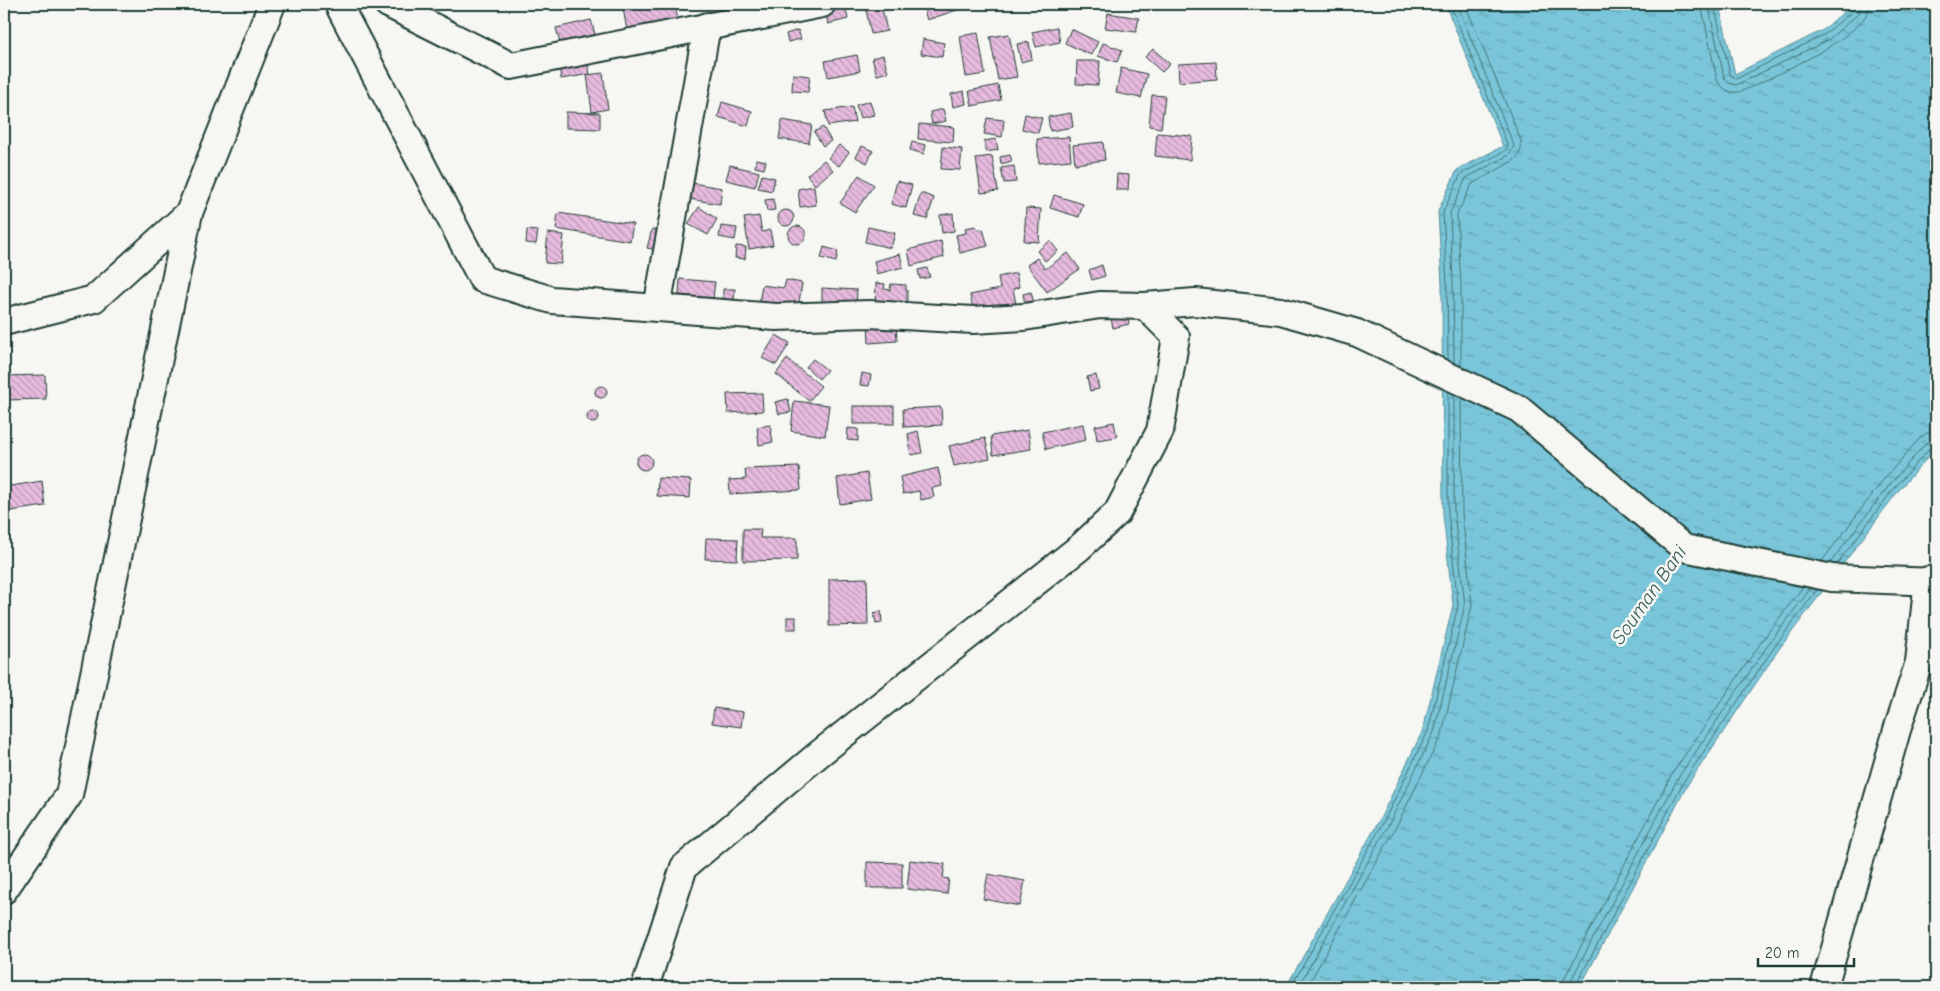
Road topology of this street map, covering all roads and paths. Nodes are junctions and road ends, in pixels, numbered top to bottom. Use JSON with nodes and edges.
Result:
{"nodes":[{"id":1,"x":272,"y":4,"type":"edge"},
{"id":2,"x":338,"y":4,"type":"edge"},
{"id":3,"x":388,"y":4,"type":"edge"},
{"id":4,"x":822,"y":4,"type":"edge"},
{"id":5,"x":707,"y":26,"type":"junction"},
{"id":6,"x":189,"y":213,"type":"junction"},
{"id":7,"x":1145,"y":306,"type":"junction"},
{"id":8,"x":657,"y":308,"type":"junction"},
{"id":9,"x":4,"y":322,"type":"edge"},
{"id":10,"x":1932,"y":581,"type":"edge"},
{"id":11,"x":4,"y":890,"type":"edge"},
{"id":12,"x":645,"y":987,"type":"edge"},
{"id":13,"x":1824,"y":987,"type":"edge"}],
"edges":[{"from":1,"to":6,"type":"street"},
{"from":2,"to":8,"type":"street"},
{"from":3,"to":5,"type":"street"},
{"from":4,"to":5,"type":"street"},
{"from":5,"to":8,"type":"street"},
{"from":6,"to":9,"type":"street"},
{"from":6,"to":11,"type":"street"},
{"from":7,"to":8,"type":"street"},
{"from":7,"to":10,"type":"street"},
{"from":7,"to":12,"type":"street"},
{"from":10,"to":13,"type":"street"}]}
